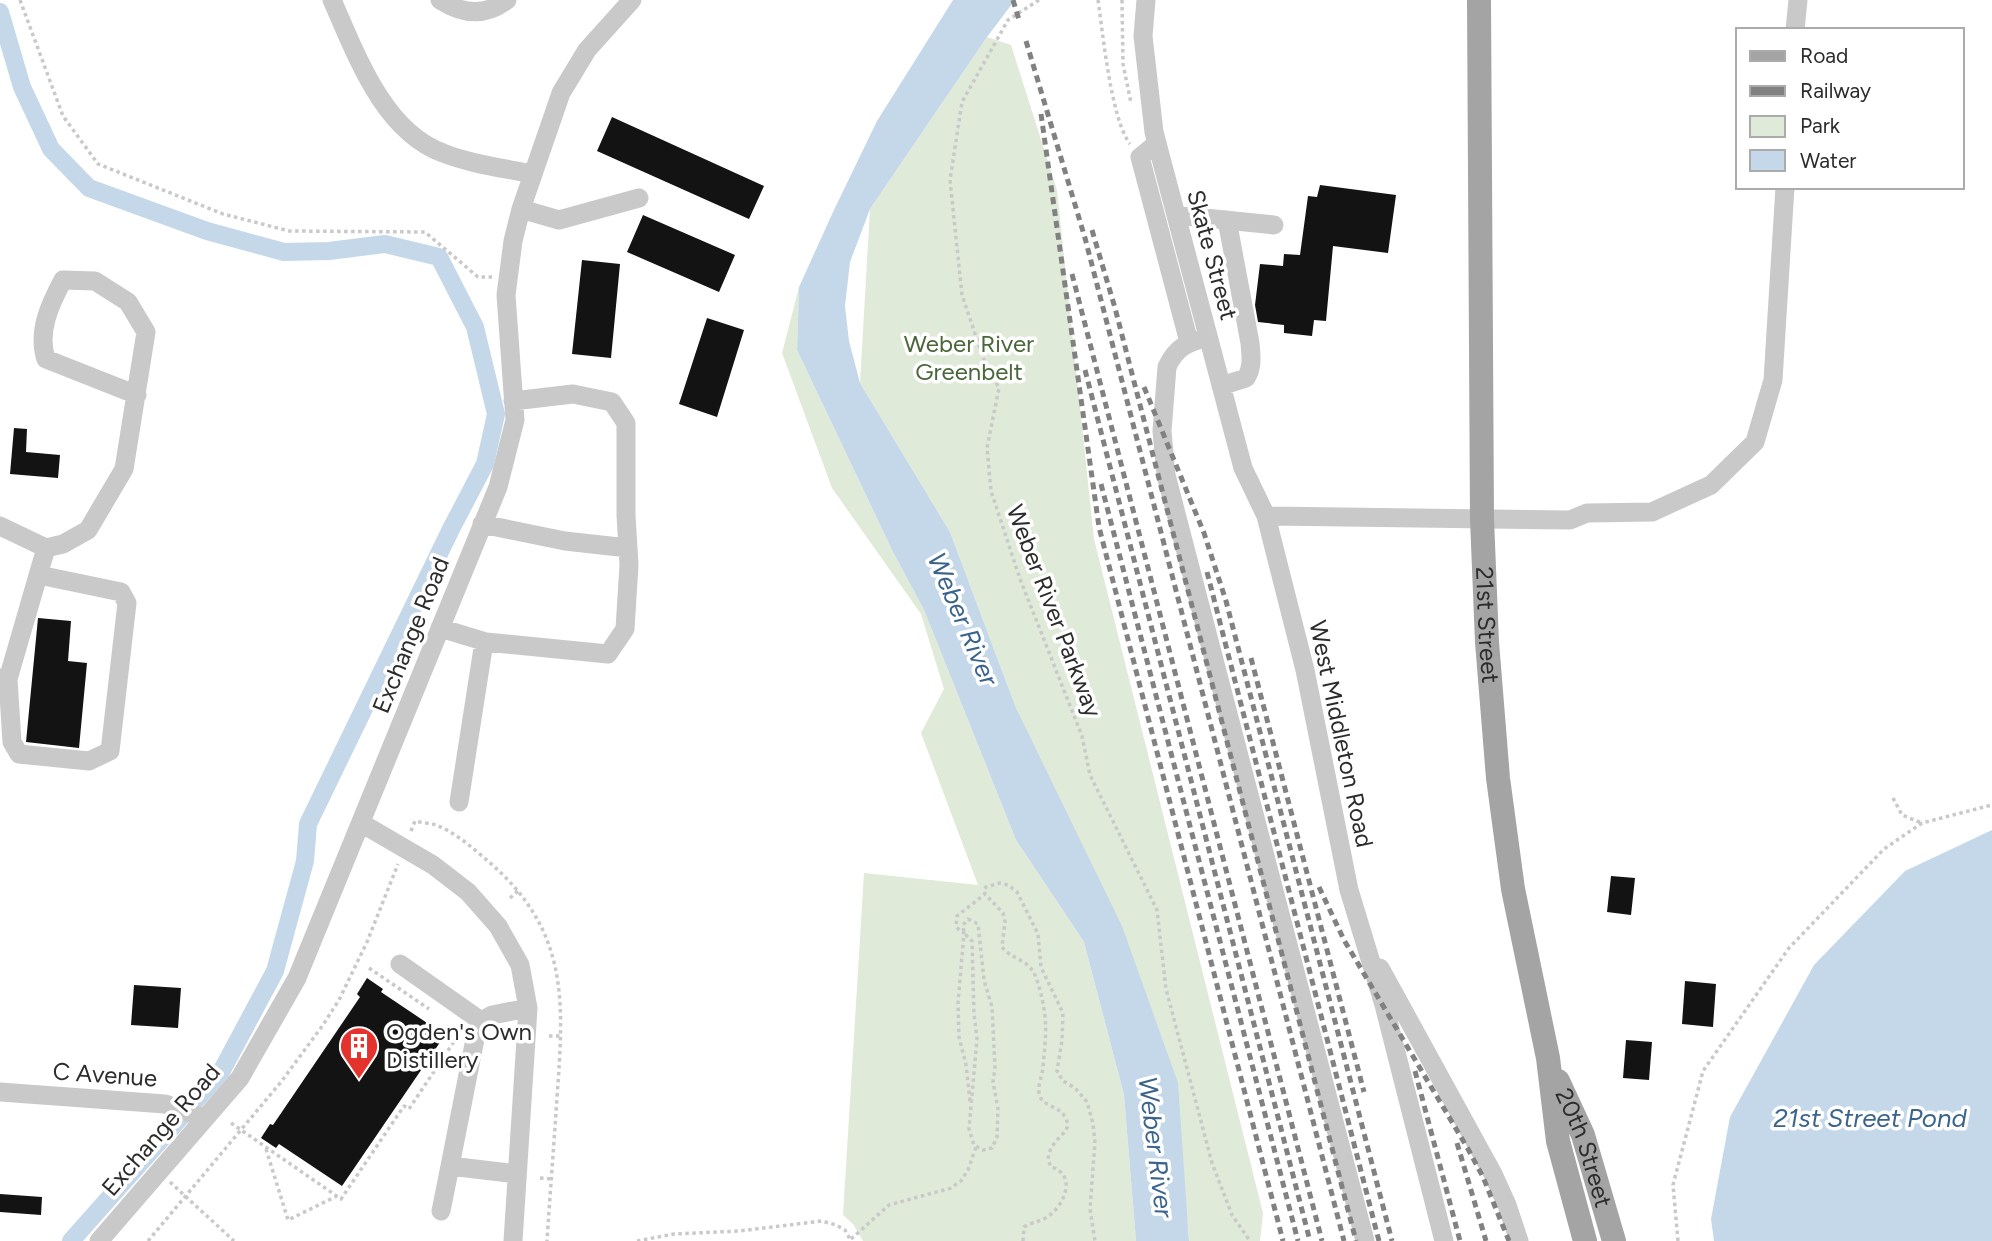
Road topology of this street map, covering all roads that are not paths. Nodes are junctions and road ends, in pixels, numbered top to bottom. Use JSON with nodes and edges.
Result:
{"nodes":[{"id":1,"x":332,"y":0,"type":"edge"},
{"id":2,"x":440,"y":0,"type":"edge"},
{"id":3,"x":507,"y":0,"type":"edge"},
{"id":4,"x":632,"y":0,"type":"edge"},
{"id":5,"x":1146,"y":0,"type":"edge"},
{"id":6,"x":1479,"y":0,"type":"edge"},
{"id":7,"x":1798,"y":0,"type":"edge"},
{"id":8,"x":1795,"y":28,"type":"edge"},
{"id":9,"x":1157,"y":144,"type":"junction"},
{"id":10,"x":532,"y":174,"type":"junction"},
{"id":11,"x":1785,"y":189,"type":"edge"},
{"id":12,"x":639,"y":198,"type":"dead end"},
{"id":13,"x":521,"y":209,"type":"junction"},
{"id":14,"x":1175,"y":215,"type":"junction"},
{"id":15,"x":1227,"y":220,"type":"junction"},
{"id":16,"x":1274,"y":225,"type":"dead end"},
{"id":17,"x":1209,"y":337,"type":"junction"},
{"id":18,"x":1189,"y":342,"type":"junction"},
{"id":19,"x":1221,"y":386,"type":"junction"},
{"id":20,"x":136,"y":395,"type":"junction"},
{"id":21,"x":513,"y":401,"type":"junction"},
{"id":22,"x":1266,"y":516,"type":"junction"},
{"id":23,"x":1482,"y":519,"type":"junction"},
{"id":24,"x":482,"y":524,"type":"junction"},
{"id":25,"x":0,"y":526,"type":"edge"},
{"id":26,"x":47,"y":548,"type":"junction"},
{"id":27,"x":628,"y":548,"type":"junction"},
{"id":28,"x":1273,"y":548,"type":"joint"},
{"id":29,"x":39,"y":575,"type":"junction"},
{"id":30,"x":440,"y":628,"type":"junction"},
{"id":31,"x":484,"y":642,"type":"junction"},
{"id":32,"x":4,"y":679,"type":"edge"},
{"id":33,"x":459,"y":802,"type":"dead end"},
{"id":34,"x":361,"y":822,"type":"junction"},
{"id":35,"x":1359,"y":930,"type":"junction"},
{"id":36,"x":400,"y":964,"type":"dead end"},
{"id":37,"x":528,"y":1007,"type":"junction"},
{"id":38,"x":481,"y":1021,"type":"junction"},
{"id":39,"x":1548,"y":1058,"type":"junction"},
{"id":40,"x":0,"y":1092,"type":"edge"},
{"id":41,"x":204,"y":1118,"type":"junction"},
{"id":42,"x":450,"y":1166,"type":"junction"},
{"id":43,"x":517,"y":1174,"type":"junction"},
{"id":44,"x":441,"y":1211,"type":"dead end"},
{"id":45,"x":99,"y":1241,"type":"edge"},
{"id":46,"x":513,"y":1241,"type":"edge"},
{"id":47,"x":1365,"y":1241,"type":"edge"},
{"id":48,"x":1444,"y":1241,"type":"edge"},
{"id":49,"x":1519,"y":1241,"type":"edge"},
{"id":50,"x":1585,"y":1241,"type":"edge"},
{"id":51,"x":1614,"y":1241,"type":"edge"}],
"edges":[{"from":1,"to":10,"type":"street"},
{"from":2,"to":3,"type":"street"},
{"from":4,"to":10,"type":"street","name":"Exchange Road"},
{"from":5,"to":9,"type":"street","name":"Skate Street"},
{"from":6,"to":23,"type":"main road","name":"21st Street"},
{"from":7,"to":8,"type":"street"},
{"from":9,"to":14,"type":"street","name":"Skate Street"},
{"from":9,"to":18,"type":"street"},
{"from":10,"to":13,"type":"street","name":"Exchange Road"},
{"from":11,"to":23,"type":"street"},
{"from":12,"to":13,"type":"street"},
{"from":13,"to":21,"type":"street","name":"Exchange Road"},
{"from":14,"to":15,"type":"street"},
{"from":14,"to":17,"type":"street","name":"Skate Street"},
{"from":15,"to":16,"type":"street"},
{"from":15,"to":19,"type":"street"},
{"from":17,"to":18,"type":"street"},
{"from":17,"to":19,"type":"street","name":"Skate Street"},
{"from":18,"to":47,"type":"street"},
{"from":19,"to":22,"type":"street","name":"Skate Street"},
{"from":20,"to":20,"type":"street"},
{"from":20,"to":26,"type":"street"},
{"from":21,"to":24,"type":"street","name":"Exchange Road"},
{"from":21,"to":27,"type":"street"},
{"from":22,"to":23,"type":"street"},
{"from":22,"to":28,"type":"street","name":"Skate Street"},
{"from":23,"to":39,"type":"main road","name":"21st Street"},
{"from":24,"to":27,"type":"street"},
{"from":24,"to":30,"type":"street","name":"Exchange Road"},
{"from":25,"to":26,"type":"street"},
{"from":26,"to":29,"type":"street"},
{"from":27,"to":31,"type":"street"},
{"from":28,"to":35,"type":"street","name":"West Middleton Road"},
{"from":29,"to":32,"type":"street"},
{"from":29,"to":32,"type":"street"},
{"from":30,"to":31,"type":"street"},
{"from":30,"to":34,"type":"street","name":"Exchange Road"},
{"from":31,"to":33,"type":"street"},
{"from":34,"to":37,"type":"street"},
{"from":34,"to":41,"type":"street","name":"Exchange Road"},
{"from":35,"to":48,"type":"street","name":"West Middleton Road"},
{"from":35,"to":49,"type":"street","name":"West Middleton Road"},
{"from":36,"to":38,"type":"street"},
{"from":37,"to":38,"type":"street"},
{"from":37,"to":43,"type":"street"},
{"from":38,"to":42,"type":"street"},
{"from":39,"to":50,"type":"main road","name":"21st Street"},
{"from":39,"to":51,"type":"main road","name":"20th Street"},
{"from":40,"to":41,"type":"street","name":"C Avenue"},
{"from":41,"to":45,"type":"street","name":"Exchange Road"},
{"from":42,"to":43,"type":"street"},
{"from":42,"to":44,"type":"street"},
{"from":43,"to":46,"type":"street"}]}
